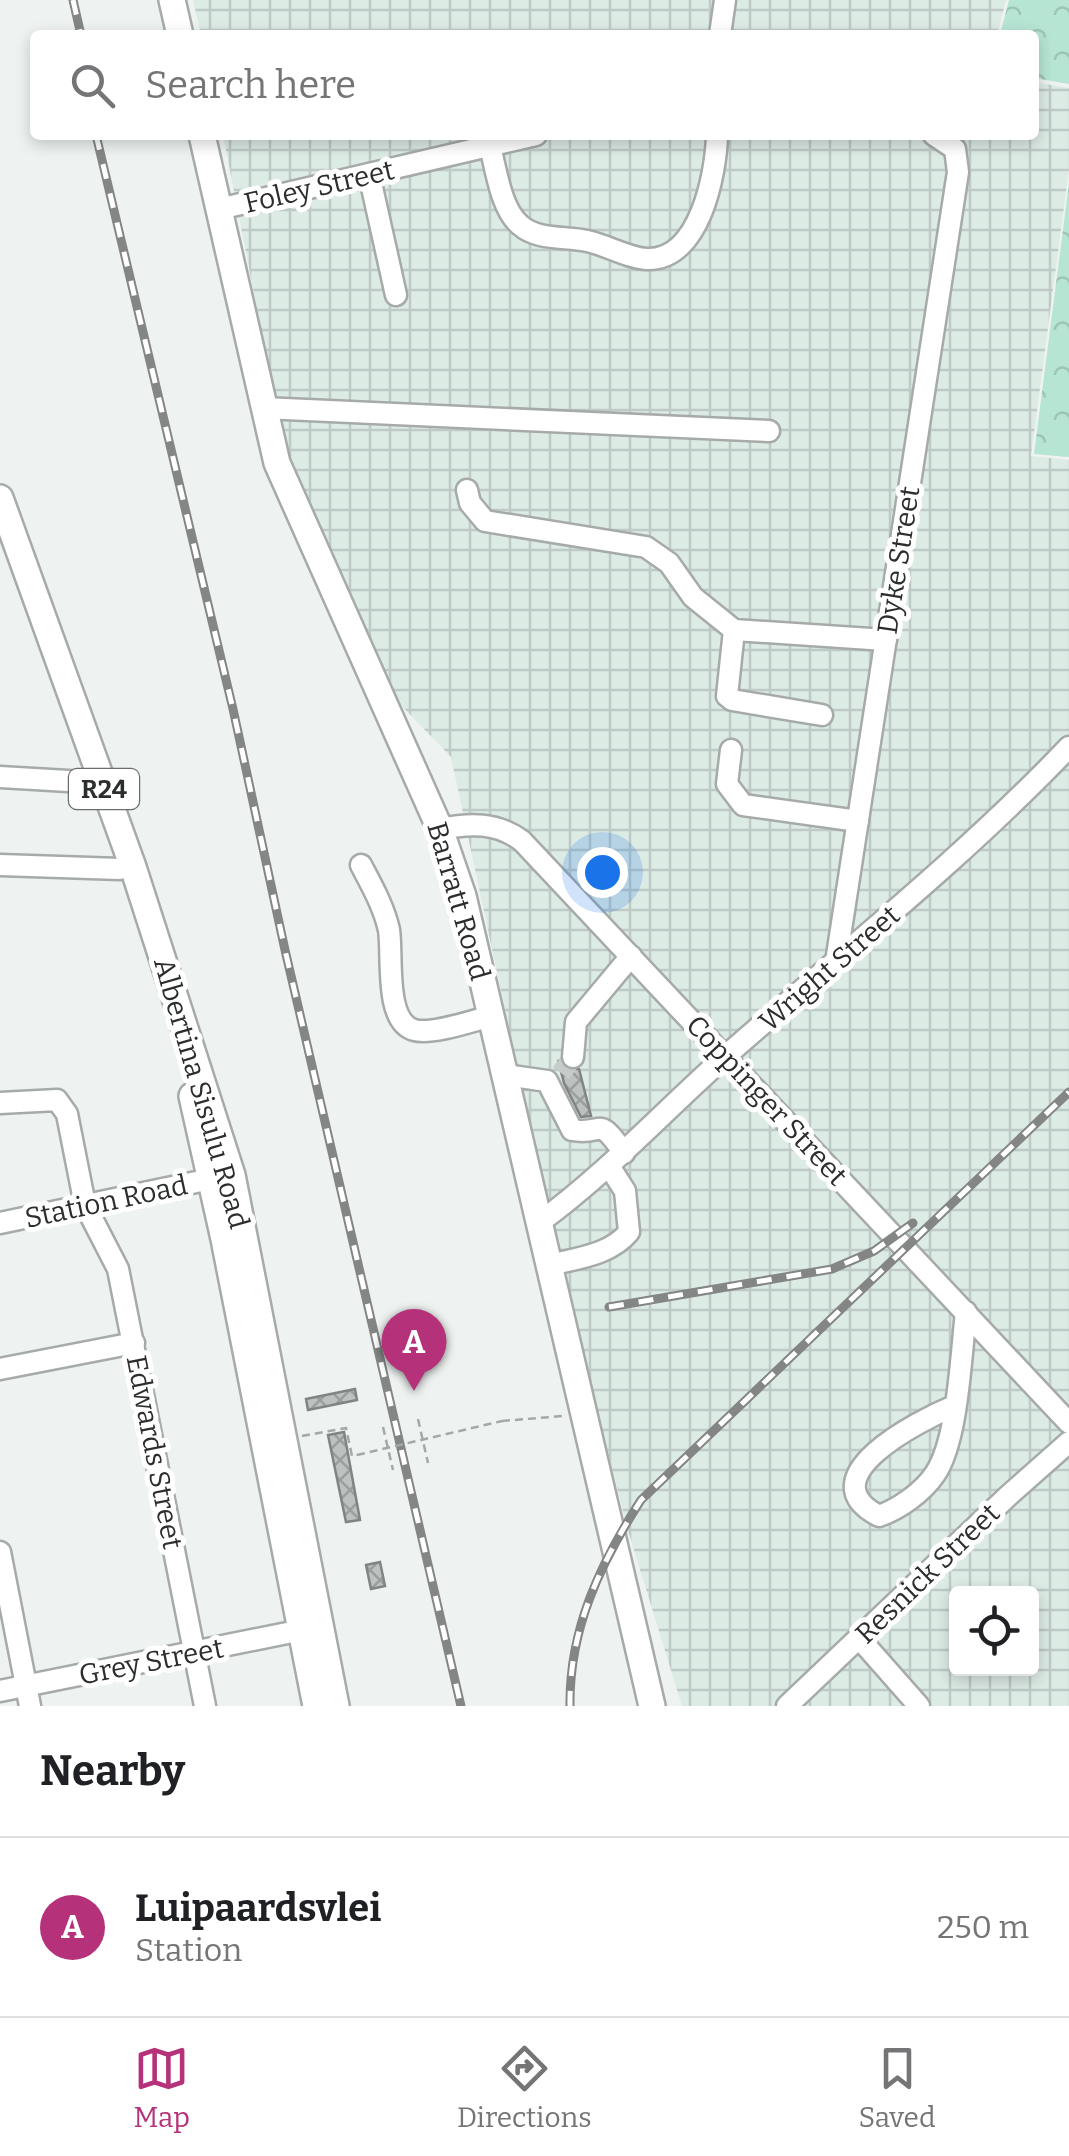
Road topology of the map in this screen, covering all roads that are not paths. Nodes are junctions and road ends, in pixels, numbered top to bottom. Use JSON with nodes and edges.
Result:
{"nodes":[{"id":1,"x":172,"y":0,"type":"edge"},
{"id":2,"x":725,"y":0,"type":"edge"},
{"id":3,"x":179,"y":30,"type":"edge"},
{"id":4,"x":721,"y":30,"type":"edge"},
{"id":5,"x":203,"y":140,"type":"edge"},
{"id":6,"x":515,"y":140,"type":"edge"},
{"id":7,"x":718,"y":140,"type":"edge"},
{"id":8,"x":942,"y":140,"type":"edge"},
{"id":9,"x":490,"y":146,"type":"junction"},
{"id":10,"x":369,"y":174,"type":"junction"},
{"id":11,"x":219,"y":208,"type":"junction"},
{"id":12,"x":396,"y":295,"type":"dead end"},
{"id":13,"x":264,"y":408,"type":"junction"},
{"id":14,"x":769,"y":432,"type":"dead end"},
{"id":15,"x":467,"y":490,"type":"dead end"},
{"id":16,"x":0,"y":498,"type":"edge"},
{"id":17,"x":0,"y":533,"type":"edge"},
{"id":18,"x":734,"y":630,"type":"junction"},
{"id":19,"x":886,"y":640,"type":"junction"},
{"id":20,"x":822,"y":715,"type":"dead end"},
{"id":21,"x":1069,"y":748,"type":"edge"},
{"id":22,"x":731,"y":750,"type":"dead end"},
{"id":23,"x":0,"y":777,"type":"edge"},
{"id":24,"x":96,"y":784,"type":"junction"},
{"id":25,"x":858,"y":821,"type":"junction"},
{"id":26,"x":440,"y":829,"type":"junction"},
{"id":27,"x":0,"y":865,"type":"edge"},
{"id":28,"x":362,"y":865,"type":"dead end"},
{"id":29,"x":120,"y":868,"type":"junction"},
{"id":30,"x":630,"y":956,"type":"junction"},
{"id":31,"x":836,"y":962,"type":"junction"},
{"id":32,"x":491,"y":1016,"type":"junction"},
{"id":33,"x":726,"y":1056,"type":"junction"},
{"id":34,"x":562,"y":1072,"type":"junction"},
{"id":35,"x":506,"y":1075,"type":"junction"},
{"id":36,"x":0,"y":1104,"type":"edge"},
{"id":37,"x":616,"y":1160,"type":"junction"},
{"id":38,"x":222,"y":1177,"type":"junction"},
{"id":39,"x":85,"y":1205,"type":"junction"},
{"id":40,"x":0,"y":1222,"type":"edge"},
{"id":41,"x":540,"y":1222,"type":"junction"},
{"id":42,"x":550,"y":1264,"type":"junction"},
{"id":43,"x":966,"y":1312,"type":"junction"},
{"id":44,"x":134,"y":1343,"type":"junction"},
{"id":45,"x":0,"y":1369,"type":"edge"},
{"id":46,"x":954,"y":1406,"type":"junction"},
{"id":47,"x":1069,"y":1423,"type":"edge"},
{"id":48,"x":1069,"y":1442,"type":"edge"},
{"id":49,"x":0,"y":1552,"type":"edge"},
{"id":50,"x":312,"y":1628,"type":"junction"},
{"id":51,"x":858,"y":1638,"type":"junction"},
{"id":52,"x":195,"y":1652,"type":"junction"},
{"id":53,"x":0,"y":1691,"type":"edge"},
{"id":54,"x":28,"y":1696,"type":"edge"},
{"id":55,"x":653,"y":1700,"type":"edge"},
{"id":56,"x":206,"y":1706,"type":"edge"},
{"id":57,"x":316,"y":1706,"type":"edge"},
{"id":58,"x":336,"y":1706,"type":"edge"},
{"id":59,"x":787,"y":1706,"type":"edge"},
{"id":60,"x":919,"y":1706,"type":"edge"}],
"edges":[{"from":1,"to":3,"type":"main road"},
{"from":2,"to":4,"type":"street"},
{"from":5,"to":11,"type":"main road","name":"Barratt Road"},
{"from":6,"to":9,"type":"street","name":"Foley Street"},
{"from":7,"to":9,"type":"street"},
{"from":8,"to":19,"type":"street","name":"Dyke Street"},
{"from":9,"to":10,"type":"street","name":"Foley Street"},
{"from":10,"to":11,"type":"street","name":"Foley Street"},
{"from":10,"to":12,"type":"street"},
{"from":11,"to":13,"type":"main road","name":"Barratt Road"},
{"from":13,"to":14,"type":"street"},
{"from":13,"to":26,"type":"main road","name":"Barratt Road"},
{"from":15,"to":18,"type":"street"},
{"from":16,"to":24,"type":"main road","name":"Albertina Sisulu Road","number":"R24"},
{"from":17,"to":24,"type":"main road","name":"Albertina Sisulu Road","number":"R24"},
{"from":18,"to":19,"type":"street"},
{"from":18,"to":20,"type":"street"},
{"from":19,"to":25,"type":"street","name":"Dyke Street"},
{"from":21,"to":31,"type":"street","name":"Wright Street"},
{"from":22,"to":25,"type":"street"},
{"from":23,"to":24,"type":"street"},
{"from":24,"to":29,"type":"main road","name":"Albertina Sisulu Road","number":"R24"},
{"from":24,"to":38,"type":"main road","name":"Albertina Sisulu Road","number":"R24"},
{"from":25,"to":31,"type":"street","name":"Dyke Street"},
{"from":26,"to":30,"type":"street","name":"Coppinger Street"},
{"from":26,"to":32,"type":"main road","name":"Barratt Road"},
{"from":27,"to":29,"type":"street"},
{"from":28,"to":32,"type":"street"},
{"from":29,"to":38,"type":"main road","name":"Albertina Sisulu Road","number":"R24"},
{"from":30,"to":33,"type":"street","name":"Coppinger Street"},
{"from":30,"to":34,"type":"street"},
{"from":31,"to":33,"type":"street","name":"Wright Street"},
{"from":32,"to":35,"type":"main road","name":"Barratt Road"},
{"from":33,"to":37,"type":"street","name":"Wright Street"},
{"from":33,"to":43,"type":"street","name":"Coppinger Street"},
{"from":34,"to":35,"type":"street"},
{"from":34,"to":37,"type":"street"},
{"from":35,"to":41,"type":"main road","name":"Barratt Road"},
{"from":36,"to":39,"type":"street","name":"Edwards Street"},
{"from":37,"to":41,"type":"street","name":"Wright Street"},
{"from":37,"to":42,"type":"street"},
{"from":38,"to":39,"type":"street","name":"Station Road"},
{"from":38,"to":50,"type":"main road","name":"Albertina Sisulu Road","number":"R24"},
{"from":39,"to":40,"type":"street","name":"Station Road"},
{"from":39,"to":44,"type":"street","name":"Edwards Street"},
{"from":41,"to":42,"type":"main road","name":"Barratt Road"},
{"from":42,"to":55,"type":"main road","name":"Barratt Road"},
{"from":43,"to":46,"type":"street"},
{"from":43,"to":47,"type":"street","name":"Coppinger Street"},
{"from":44,"to":45,"type":"street"},
{"from":44,"to":52,"type":"street","name":"Edwards Street"},
{"from":46,"to":46,"type":"street"},
{"from":48,"to":51,"type":"street","name":"Resnick Street"},
{"from":49,"to":54,"type":"street"},
{"from":50,"to":52,"type":"street","name":"Grey Street"},
{"from":50,"to":57,"type":"main road","name":"Albertina Sisulu Road","number":"R24"},
{"from":50,"to":58,"type":"main road","name":"Albertina Sisulu Road","number":"R24"},
{"from":51,"to":59,"type":"street","name":"Resnick Street"},
{"from":51,"to":60,"type":"street"},
{"from":52,"to":54,"type":"street","name":"Grey Street"},
{"from":52,"to":56,"type":"street","name":"Edwards Street"},
{"from":53,"to":54,"type":"street","name":"Grey Street"}]}
